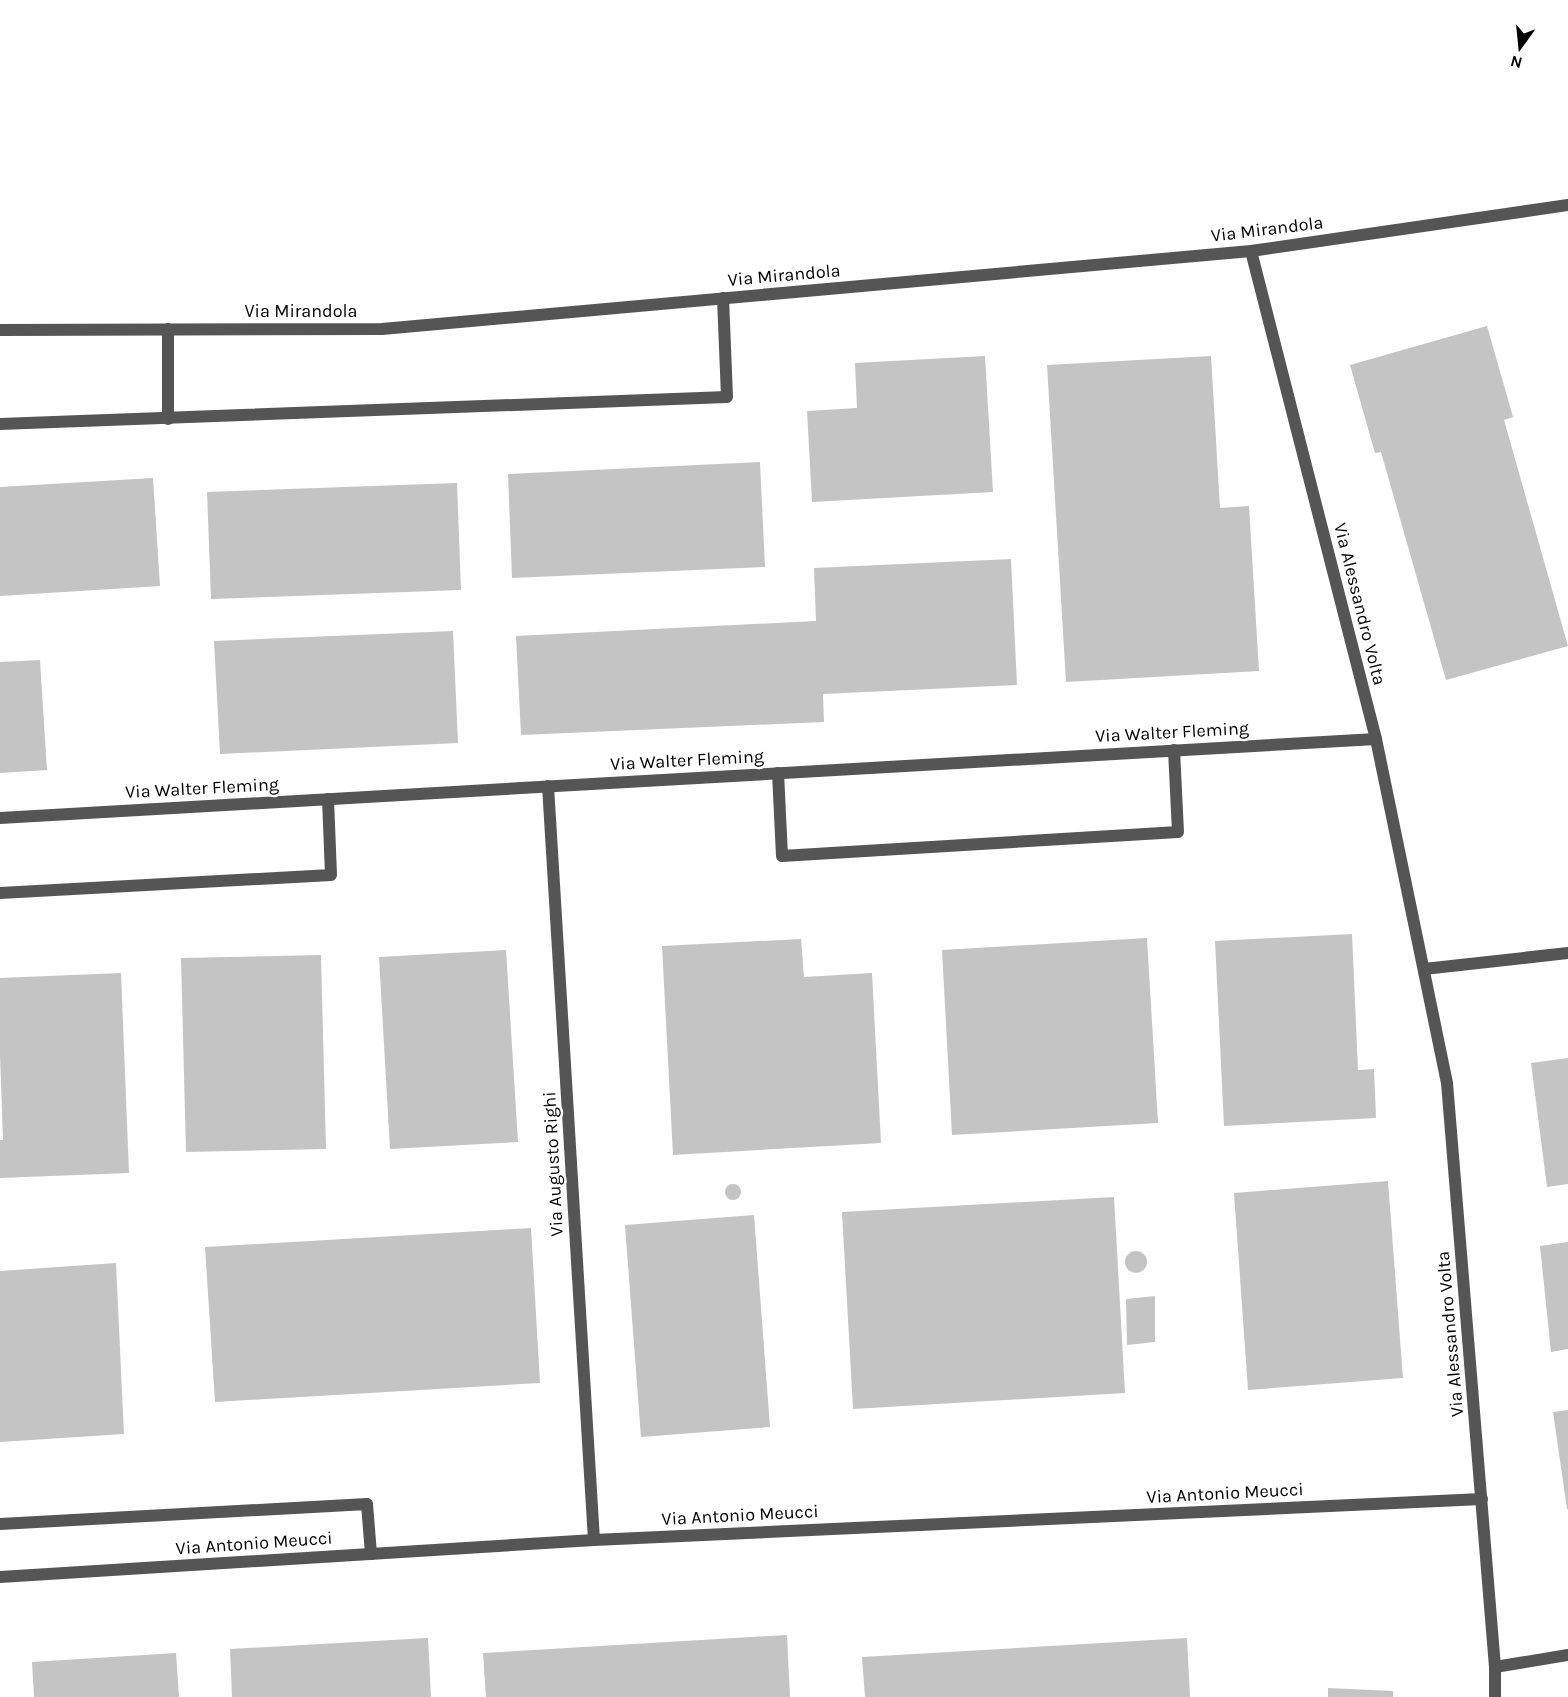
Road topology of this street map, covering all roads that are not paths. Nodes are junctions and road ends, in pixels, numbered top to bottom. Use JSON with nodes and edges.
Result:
{"nodes":[{"id":1,"x":1568,"y":205,"type":"edge"},
{"id":2,"x":1251,"y":251,"type":"junction"},
{"id":3,"x":723,"y":298,"type":"junction"},
{"id":4,"x":168,"y":329,"type":"junction"},
{"id":5,"x":0,"y":330,"type":"edge"},
{"id":6,"x":168,"y":419,"type":"junction"},
{"id":7,"x":0,"y":424,"type":"edge"},
{"id":8,"x":1376,"y":739,"type":"junction"},
{"id":9,"x":1174,"y":750,"type":"junction"},
{"id":10,"x":778,"y":773,"type":"junction"},
{"id":11,"x":548,"y":786,"type":"junction"},
{"id":12,"x":328,"y":799,"type":"junction"},
{"id":13,"x":0,"y":818,"type":"edge"},
{"id":14,"x":0,"y":893,"type":"edge"},
{"id":15,"x":1568,"y":953,"type":"edge"},
{"id":16,"x":1424,"y":969,"type":"junction"},
{"id":17,"x":1482,"y":1499,"type":"junction"},
{"id":18,"x":0,"y":1524,"type":"edge"},
{"id":19,"x":594,"y":1539,"type":"junction"},
{"id":20,"x":371,"y":1554,"type":"junction"},
{"id":21,"x":0,"y":1577,"type":"edge"},
{"id":22,"x":1568,"y":1655,"type":"edge"},
{"id":23,"x":1495,"y":1667,"type":"junction"},
{"id":24,"x":1495,"y":1697,"type":"edge"}],
"edges":[{"from":1,"to":2,"type":"street","name":"Via Mirandola"},
{"from":2,"to":3,"type":"street","name":"Via Mirandola"},
{"from":2,"to":8,"type":"street","name":"Via Alessandro Volta"},
{"from":3,"to":4,"type":"street","name":"Via Mirandola"},
{"from":3,"to":6,"type":"street"},
{"from":4,"to":5,"type":"street","name":"Via Mirandola"},
{"from":4,"to":6,"type":"street"},
{"from":6,"to":7,"type":"street"},
{"from":8,"to":9,"type":"street","name":"Via Walter Fleming"},
{"from":8,"to":16,"type":"street","name":"Via Alessandro Volta"},
{"from":9,"to":10,"type":"street","name":"Via Walter Fleming"},
{"from":9,"to":10,"type":"street"},
{"from":10,"to":11,"type":"street","name":"Via Walter Fleming"},
{"from":11,"to":12,"type":"street","name":"Via Walter Fleming"},
{"from":11,"to":19,"type":"street","name":"Via Augusto Righi"},
{"from":12,"to":13,"type":"street","name":"Via Walter Fleming"},
{"from":12,"to":14,"type":"street"},
{"from":15,"to":16,"type":"street"},
{"from":16,"to":17,"type":"street","name":"Via Alessandro Volta"},
{"from":17,"to":19,"type":"street","name":"Via Antonio Meucci"},
{"from":17,"to":23,"type":"street","name":"Via Alessandro Volta"},
{"from":18,"to":20,"type":"street"},
{"from":19,"to":20,"type":"street","name":"Via Antonio Meucci"},
{"from":20,"to":21,"type":"street","name":"Via Antonio Meucci"},
{"from":22,"to":23,"type":"street"},
{"from":23,"to":24,"type":"street","name":"Via Alessandro Volta"}]}
